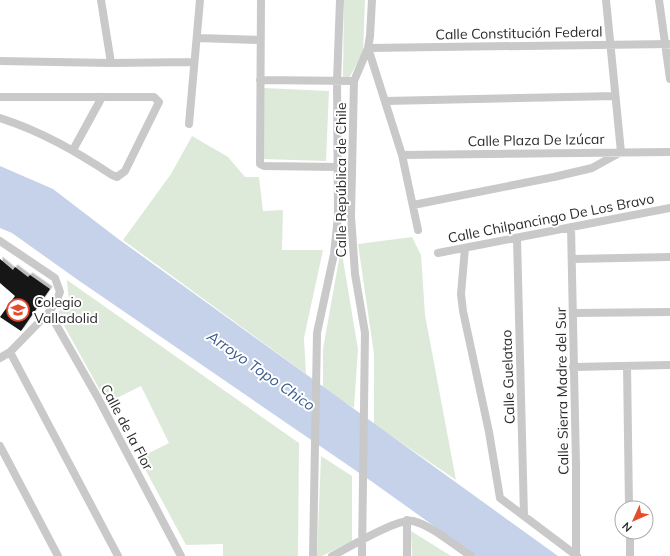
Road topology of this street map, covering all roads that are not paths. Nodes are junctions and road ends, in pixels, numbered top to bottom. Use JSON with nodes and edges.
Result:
{"nodes":[{"id":1,"x":101,"y":0,"type":"edge"},
{"id":2,"x":200,"y":0,"type":"edge"},
{"id":3,"x":261,"y":0,"type":"edge"},
{"id":4,"x":340,"y":0,"type":"edge"},
{"id":5,"x":372,"y":0,"type":"edge"},
{"id":6,"x":606,"y":0,"type":"edge"},
{"id":7,"x":659,"y":0,"type":"edge"},
{"id":8,"x":197,"y":38,"type":"junction"},
{"id":9,"x":260,"y":40,"type":"junction"},
{"id":10,"x":611,"y":44,"type":"junction"},
{"id":11,"x":667,"y":44,"type":"edge"},
{"id":12,"x":368,"y":48,"type":"junction"},
{"id":13,"x":0,"y":60,"type":"edge"},
{"id":14,"x":194,"y":62,"type":"junction"},
{"id":15,"x":111,"y":63,"type":"junction"},
{"id":16,"x":670,"y":79,"type":"edge"},
{"id":17,"x":260,"y":80,"type":"junction"},
{"id":18,"x":337,"y":81,"type":"junction"},
{"id":19,"x":354,"y":81,"type":"junction"},
{"id":20,"x":615,"y":96,"type":"junction"},
{"id":21,"x":0,"y":97,"type":"edge"},
{"id":22,"x":102,"y":98,"type":"junction"},
{"id":23,"x":385,"y":101,"type":"junction"},
{"id":24,"x":0,"y":118,"type":"edge"},
{"id":25,"x":189,"y":124,"type":"dead end"},
{"id":26,"x":73,"y":150,"type":"junction"},
{"id":27,"x":621,"y":152,"type":"junction"},
{"id":28,"x":670,"y":152,"type":"edge"},
{"id":29,"x":402,"y":155,"type":"junction"},
{"id":30,"x":338,"y":167,"type":"junction"},
{"id":31,"x":414,"y":205,"type":"junction"},
{"id":32,"x":670,"y":208,"type":"edge"},
{"id":33,"x":571,"y":227,"type":"junction"},
{"id":34,"x":418,"y":230,"type":"dead end"},
{"id":35,"x":517,"y":238,"type":"junction"},
{"id":36,"x":0,"y":241,"type":"edge"},
{"id":37,"x":465,"y":248,"type":"junction"},
{"id":38,"x":438,"y":253,"type":"dead end"},
{"id":39,"x":670,"y":257,"type":"edge"},
{"id":40,"x":572,"y":259,"type":"junction"},
{"id":41,"x":49,"y":312,"type":"junction"},
{"id":42,"x":670,"y":312,"type":"edge"},
{"id":43,"x":573,"y":313,"type":"junction"},
{"id":44,"x":10,"y":352,"type":"junction"},
{"id":45,"x":0,"y":358,"type":"edge"},
{"id":46,"x":670,"y":365,"type":"edge"},
{"id":47,"x":627,"y":366,"type":"junction"},
{"id":48,"x":573,"y":367,"type":"junction"},
{"id":49,"x":0,"y":446,"type":"edge"},
{"id":50,"x":629,"y":500,"type":"edge"},
{"id":51,"x":524,"y":516,"type":"junction"},
{"id":52,"x":407,"y":520,"type":"junction"},
{"id":53,"x":630,"y":540,"type":"edge"},
{"id":54,"x":362,"y":541,"type":"junction"},
{"id":55,"x":58,"y":556,"type":"edge"},
{"id":56,"x":118,"y":556,"type":"edge"},
{"id":57,"x":181,"y":556,"type":"edge"},
{"id":58,"x":313,"y":556,"type":"edge"},
{"id":59,"x":332,"y":556,"type":"edge"},
{"id":60,"x":362,"y":556,"type":"edge"},
{"id":61,"x":407,"y":556,"type":"edge"},
{"id":62,"x":471,"y":556,"type":"edge"},
{"id":63,"x":577,"y":556,"type":"edge"},
{"id":64,"x":630,"y":556,"type":"edge"}],
"edges":[{"from":1,"to":15,"type":"street"},
{"from":2,"to":8,"type":"street"},
{"from":3,"to":9,"type":"street"},
{"from":4,"to":18,"type":"street","name":"Calle República de Chile"},
{"from":5,"to":12,"type":"street","name":"Calle República de Chile"},
{"from":6,"to":10,"type":"street"},
{"from":7,"to":11,"type":"street"},
{"from":8,"to":9,"type":"street"},
{"from":8,"to":14,"type":"street"},
{"from":9,"to":17,"type":"street"},
{"from":10,"to":11,"type":"street","name":"Calle Constitución Federal"},
{"from":10,"to":12,"type":"street","name":"Calle Constitución Federal"},
{"from":10,"to":20,"type":"street"},
{"from":11,"to":16,"type":"street"},
{"from":12,"to":19,"type":"street","name":"Calle República de Chile"},
{"from":12,"to":23,"type":"street"},
{"from":13,"to":15,"type":"street"},
{"from":14,"to":15,"type":"street"},
{"from":14,"to":25,"type":"street"},
{"from":17,"to":18,"type":"street"},
{"from":17,"to":30,"type":"street"},
{"from":18,"to":19,"type":"street"},
{"from":18,"to":30,"type":"street","name":"Calle República de Chile"},
{"from":19,"to":54,"type":"street","name":"Calle República de Chile"},
{"from":20,"to":23,"type":"street"},
{"from":20,"to":27,"type":"street"},
{"from":21,"to":22,"type":"street"},
{"from":22,"to":26,"type":"street"},
{"from":22,"to":26,"type":"street"},
{"from":23,"to":29,"type":"street"},
{"from":24,"to":26,"type":"street"},
{"from":27,"to":28,"type":"street","name":"Calle Plaza De Izúcar"},
{"from":27,"to":29,"type":"street","name":"Calle Plaza De Izúcar"},
{"from":27,"to":31,"type":"street"},
{"from":29,"to":31,"type":"street"},
{"from":30,"to":58,"type":"street","name":"Calle República de Chile"},
{"from":31,"to":34,"type":"street"},
{"from":32,"to":33,"type":"street","name":"Calle Chilpancingo De Los Bravo"},
{"from":33,"to":35,"type":"street","name":"Calle Chilpancingo De Los Bravo"},
{"from":33,"to":40,"type":"street","name":"Calle Sierra Madre del Sur"},
{"from":35,"to":37,"type":"street","name":"Calle Chilpancingo De Los Bravo"},
{"from":35,"to":51,"type":"street","name":"Calle Guelatao"},
{"from":36,"to":41,"type":"street"},
{"from":37,"to":38,"type":"street","name":"Calle Chilpancingo De Los Bravo"},
{"from":37,"to":51,"type":"street"},
{"from":39,"to":40,"type":"street"},
{"from":40,"to":43,"type":"street","name":"Calle Sierra Madre del Sur"},
{"from":41,"to":44,"type":"street"},
{"from":41,"to":57,"type":"street","name":"Calle de la Flor"},
{"from":42,"to":43,"type":"street"},
{"from":43,"to":48,"type":"street","name":"Calle Sierra Madre del Sur"},
{"from":44,"to":45,"type":"street"},
{"from":44,"to":56,"type":"street"},
{"from":46,"to":47,"type":"street"},
{"from":47,"to":48,"type":"street"},
{"from":47,"to":50,"type":"street"},
{"from":48,"to":63,"type":"street","name":"Calle Sierra Madre del Sur"},
{"from":49,"to":55,"type":"street"},
{"from":51,"to":63,"type":"street"},
{"from":52,"to":54,"type":"street"},
{"from":52,"to":61,"type":"street"},
{"from":52,"to":62,"type":"street"},
{"from":53,"to":64,"type":"street"},
{"from":54,"to":59,"type":"street"},
{"from":54,"to":60,"type":"street","name":"Calle República de Chile"}]}
